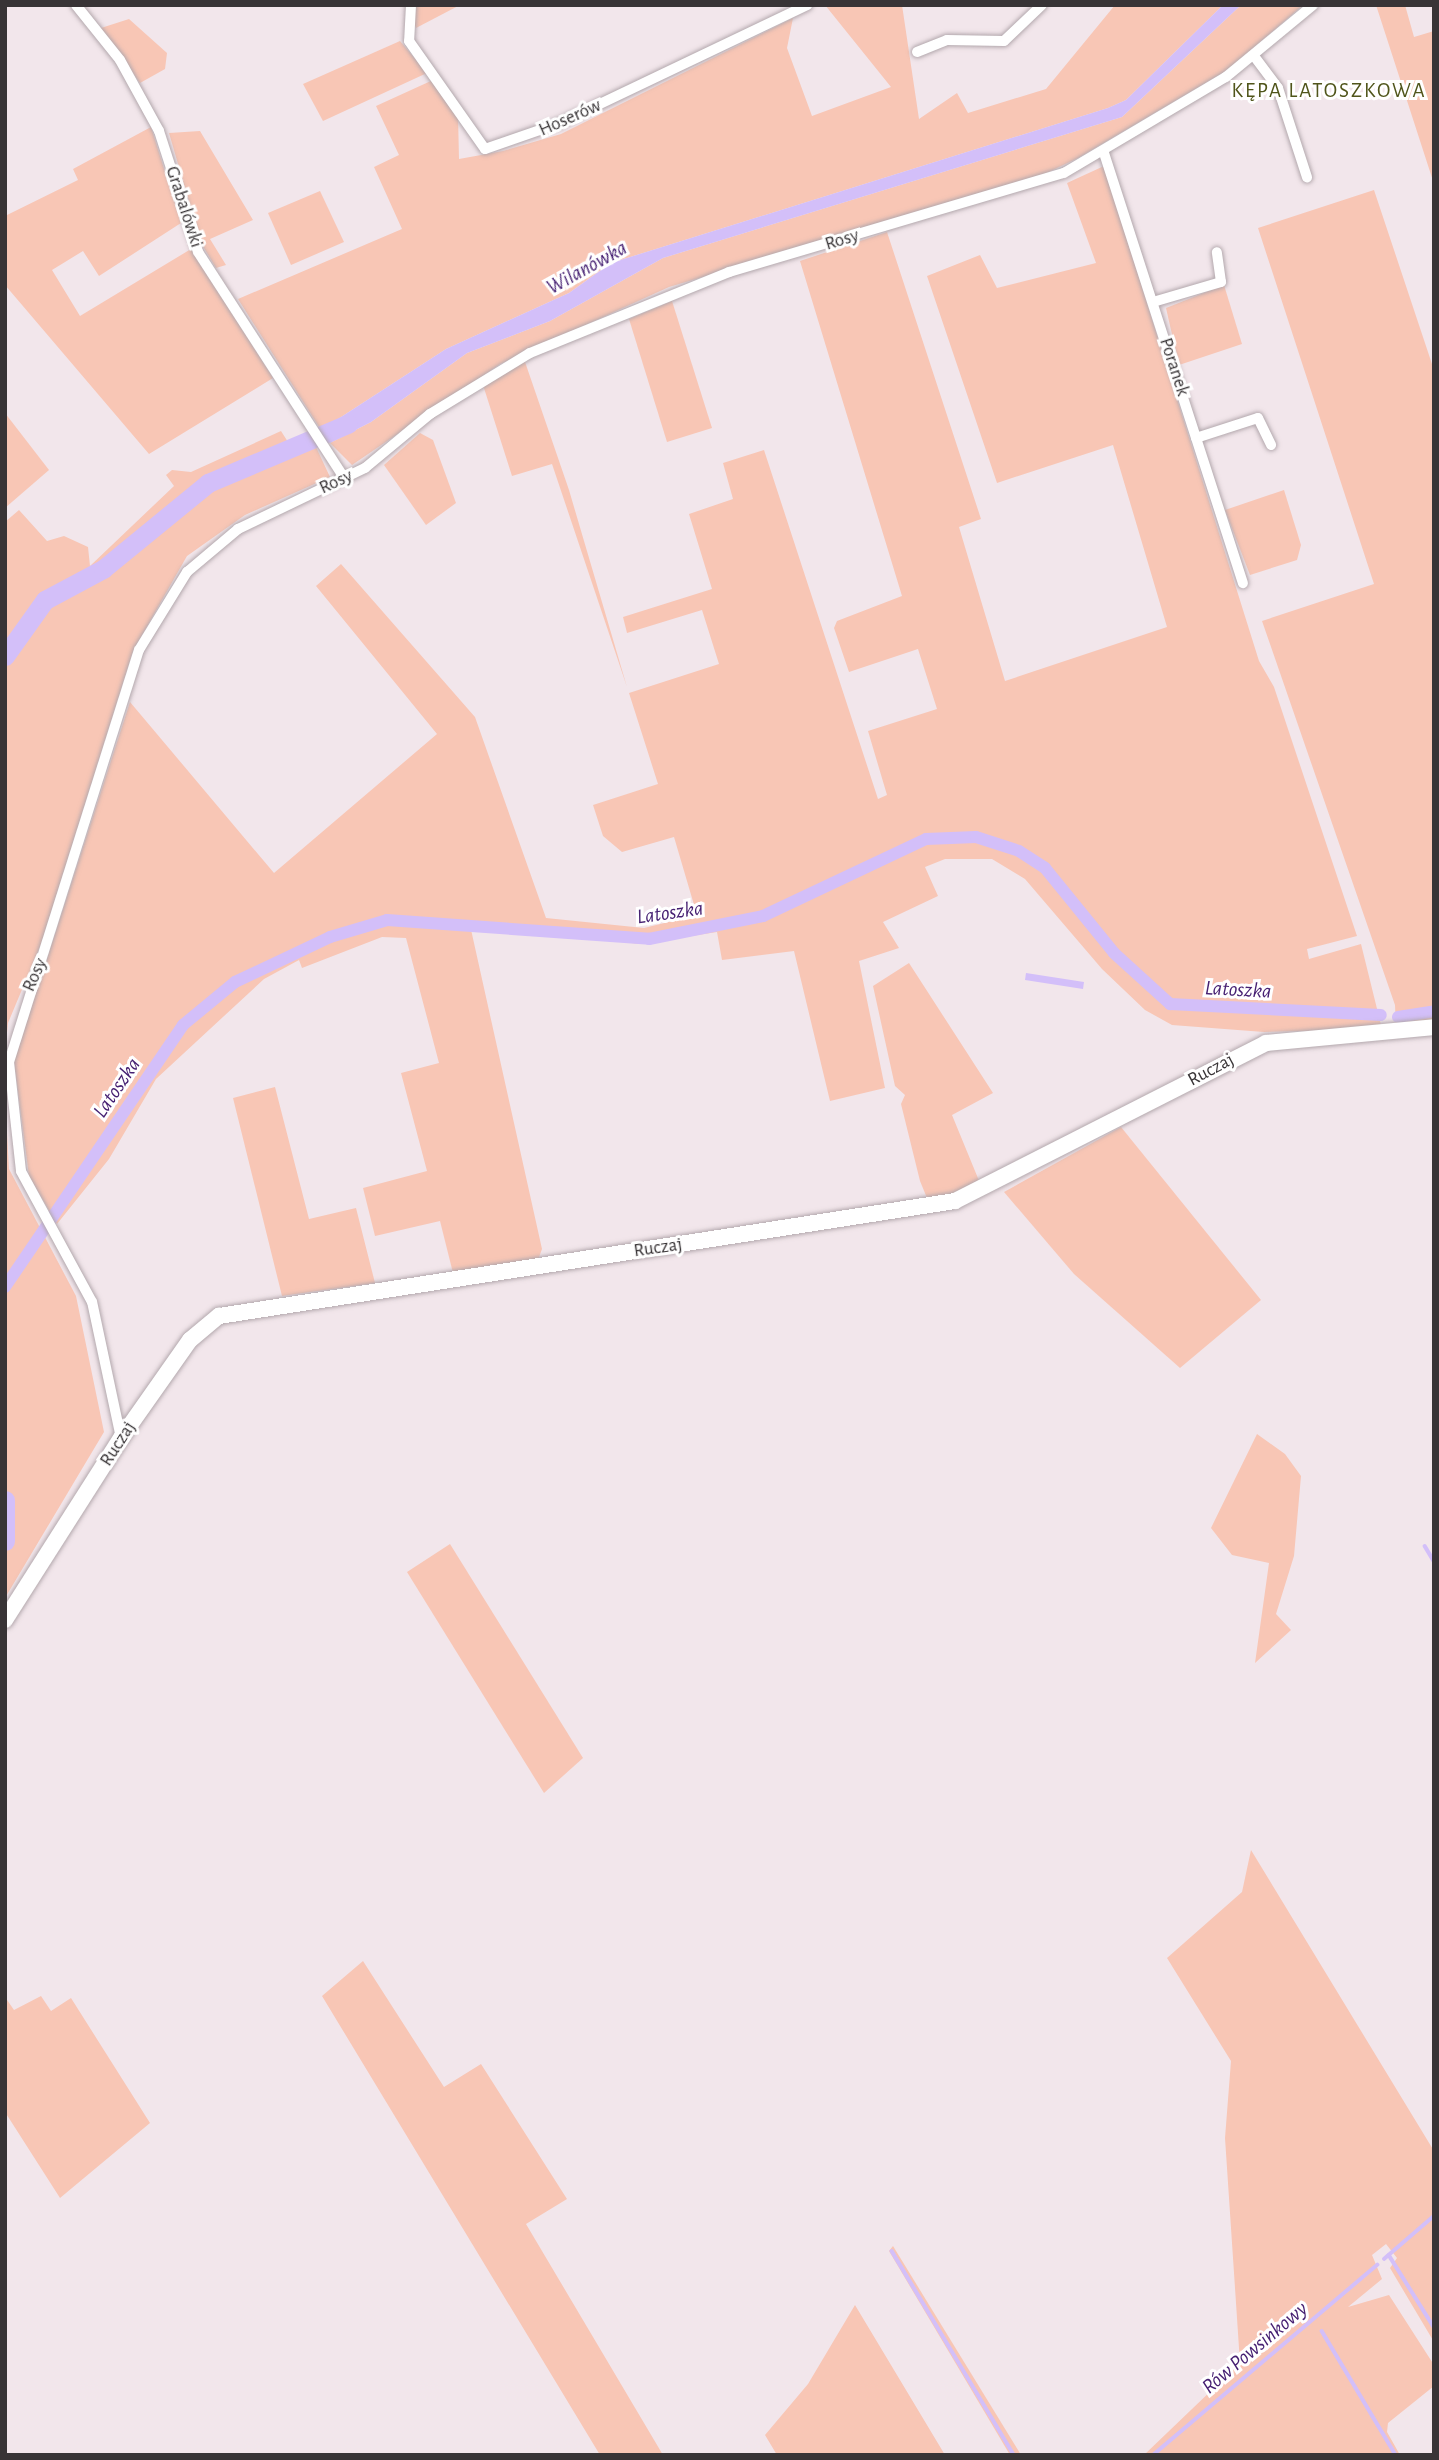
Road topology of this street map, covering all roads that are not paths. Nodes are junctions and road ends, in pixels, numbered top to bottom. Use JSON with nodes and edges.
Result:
{"nodes":[{"id":1,"x":76,"y":5,"type":"edge"},
{"id":2,"x":411,"y":5,"type":"edge"},
{"id":3,"x":807,"y":5,"type":"edge"},
{"id":4,"x":1042,"y":5,"type":"edge"},
{"id":5,"x":1313,"y":5,"type":"edge"},
{"id":6,"x":917,"y":52,"type":"dead end"},
{"id":7,"x":1254,"y":55,"type":"junction"},
{"id":8,"x":1104,"y":153,"type":"junction"},
{"id":9,"x":1307,"y":177,"type":"dead end"},
{"id":10,"x":1217,"y":252,"type":"dead end"},
{"id":11,"x":1153,"y":302,"type":"junction"},
{"id":12,"x":1196,"y":438,"type":"junction"},
{"id":13,"x":1271,"y":445,"type":"dead end"},
{"id":14,"x":344,"y":478,"type":"junction"},
{"id":15,"x":1243,"y":583,"type":"dead end"},
{"id":16,"x":1434,"y":1027,"type":"edge"},
{"id":17,"x":121,"y":1438,"type":"junction"},
{"id":18,"x":5,"y":1620,"type":"edge"}],
"edges":[{"from":1,"to":14,"type":"street","name":"Grabalówki"},
{"from":2,"to":3,"type":"street","name":"Hoserów"},
{"from":4,"to":6,"type":"street"},
{"from":5,"to":7,"type":"street","name":"Rosy"},
{"from":7,"to":8,"type":"street","name":"Rosy"},
{"from":7,"to":9,"type":"street"},
{"from":8,"to":11,"type":"street","name":"Poranek"},
{"from":8,"to":14,"type":"street","name":"Rosy"},
{"from":10,"to":11,"type":"street"},
{"from":11,"to":12,"type":"street","name":"Poranek"},
{"from":12,"to":13,"type":"street"},
{"from":12,"to":15,"type":"street","name":"Poranek"},
{"from":14,"to":17,"type":"street","name":"Rosy"},
{"from":16,"to":17,"type":"street","name":"Ruczaj"},
{"from":17,"to":18,"type":"street","name":"Ruczaj"}]}
